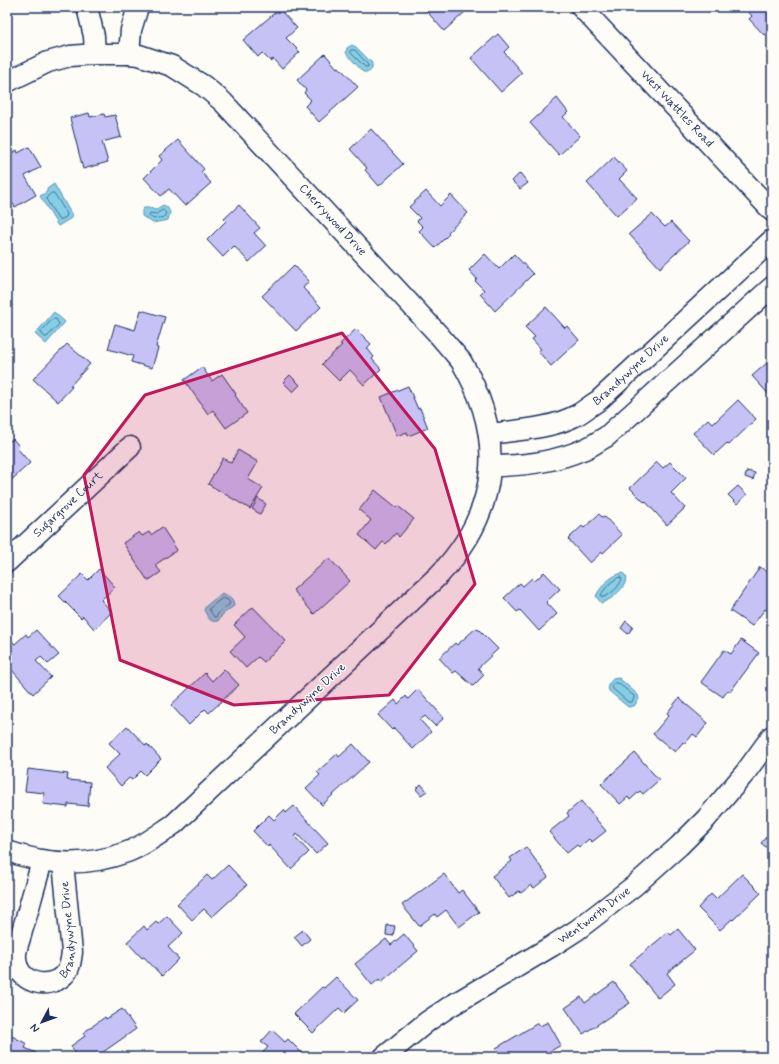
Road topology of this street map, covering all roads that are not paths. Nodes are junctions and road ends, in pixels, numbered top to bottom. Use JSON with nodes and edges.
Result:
{"nodes":[{"id":1,"x":87,"y":7,"type":"edge"},
{"id":2,"x":138,"y":7,"type":"edge"},
{"id":3,"x":581,"y":7,"type":"edge"},
{"id":4,"x":95,"y":54,"type":"junction"},
{"id":5,"x":129,"y":54,"type":"junction"},
{"id":6,"x":7,"y":82,"type":"edge"},
{"id":7,"x":772,"y":212,"type":"edge"},
{"id":8,"x":772,"y":240,"type":"edge"},
{"id":9,"x":772,"y":287,"type":"edge"},
{"id":10,"x":489,"y":434,"type":"junction"},
{"id":11,"x":130,"y":447,"type":"dead end"},
{"id":12,"x":491,"y":466,"type":"junction"},
{"id":13,"x":7,"y":562,"type":"edge"},
{"id":14,"x":772,"y":736,"type":"edge"},
{"id":15,"x":7,"y":851,"type":"edge"},
{"id":16,"x":41,"y":861,"type":"junction"},
{"id":17,"x":63,"y":863,"type":"junction"},
{"id":18,"x":384,"y":1057,"type":"edge"}],
"edges":[{"from":1,"to":4,"type":"street"},
{"from":2,"to":5,"type":"street"},
{"from":3,"to":7,"type":"street","name":"West Wattles Road"},
{"from":4,"to":5,"type":"street","name":"Cherrywood Drive"},
{"from":4,"to":6,"type":"street","name":"Cherrywood Drive"},
{"from":5,"to":10,"type":"street","name":"Cherrywood Drive"},
{"from":8,"to":10,"type":"street","name":"Brandywyne Drive"},
{"from":9,"to":12,"type":"street"},
{"from":10,"to":12,"type":"street","name":"Brandywyne Drive"},
{"from":11,"to":13,"type":"street","name":"Sugargrove Court"},
{"from":12,"to":17,"type":"street","name":"Brandywyne Drive"},
{"from":14,"to":18,"type":"street","name":"Wentworth Drive"},
{"from":15,"to":16,"type":"street","name":"Brandywyne Drive"},
{"from":16,"to":17,"type":"street","name":"Brandywyne Drive"},
{"from":16,"to":17,"type":"street","name":"Brandywyne Drive"}]}
